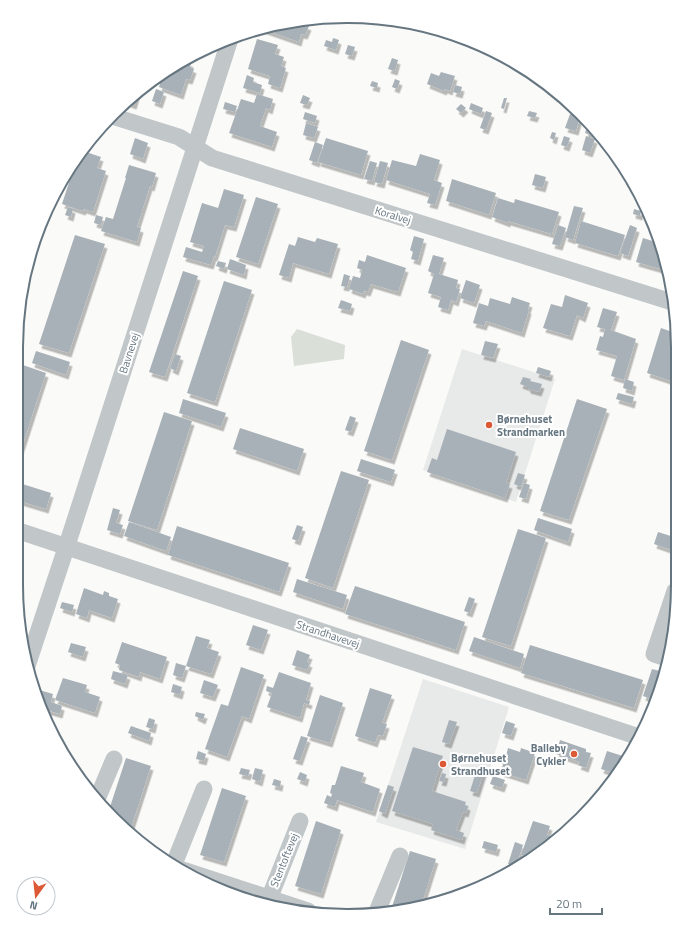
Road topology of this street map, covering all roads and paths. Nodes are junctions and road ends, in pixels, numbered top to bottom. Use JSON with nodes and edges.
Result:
{"nodes":[{"id":1,"x":228,"y":46,"type":"edge"},
{"id":2,"x":118,"y":118,"type":"edge"},
{"id":3,"x":195,"y":147,"type":"junction"},
{"id":4,"x":667,"y":301,"type":"edge"},
{"id":5,"x":23,"y":532,"type":"edge"},
{"id":6,"x":66,"y":547,"type":"junction"},
{"id":7,"x":670,"y":606,"type":"edge"},
{"id":8,"x":31,"y":655,"type":"edge"},
{"id":9,"x":663,"y":657,"type":"edge"},
{"id":10,"x":634,"y":735,"type":"edge"},
{"id":11,"x":114,"y":759,"type":"dead end"},
{"id":12,"x":204,"y":789,"type":"dead end"},
{"id":13,"x":99,"y":794,"type":"edge"},
{"id":14,"x":300,"y":821,"type":"dead end"},
{"id":15,"x":400,"y":856,"type":"dead end"},
{"id":16,"x":176,"y":860,"type":"edge"},
{"id":17,"x":269,"y":899,"type":"edge"},
{"id":18,"x":379,"y":907,"type":"edge"}],
"edges":[{"from":1,"to":3,"type":"street","name":"Bavnevej"},
{"from":2,"to":3,"type":"street","name":"Koralvej"},
{"from":3,"to":4,"type":"street","name":"Koralvej"},
{"from":3,"to":6,"type":"street","name":"Bavnevej"},
{"from":5,"to":6,"type":"street","name":"Strandhavevej"},
{"from":6,"to":8,"type":"street","name":"Bavnevej"},
{"from":6,"to":10,"type":"street","name":"Strandhavevej"},
{"from":7,"to":9,"type":"street"},
{"from":11,"to":13,"type":"street"},
{"from":12,"to":16,"type":"street"},
{"from":14,"to":17,"type":"street","name":"Stentoftevej"},
{"from":15,"to":18,"type":"street"}]}
